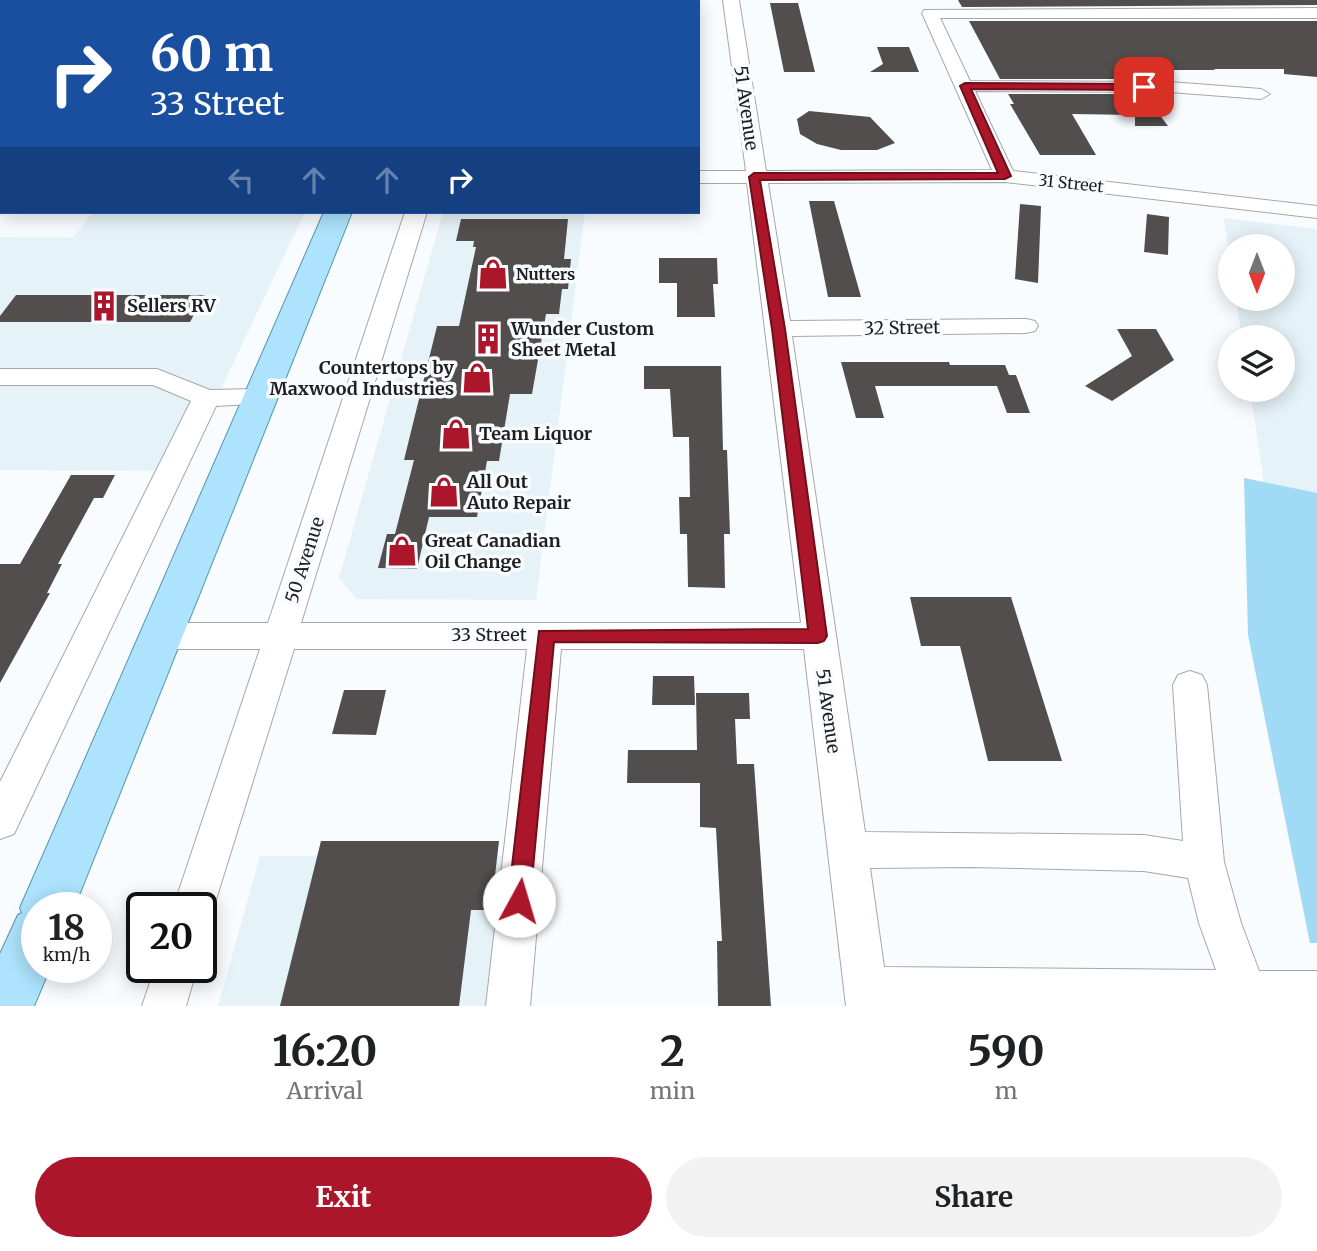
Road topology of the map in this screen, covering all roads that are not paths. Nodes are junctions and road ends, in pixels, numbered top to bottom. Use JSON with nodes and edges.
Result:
{"nodes":[{"id":1,"x":730,"y":0,"type":"edge"},
{"id":2,"x":1317,"y":13,"type":"edge"},
{"id":3,"x":965,"y":86,"type":"junction"},
{"id":4,"x":1261,"y":94,"type":"dead end"},
{"id":5,"x":1005,"y":176,"type":"junction"},
{"id":6,"x":700,"y":177,"type":"edge"},
{"id":7,"x":754,"y":177,"type":"junction"},
{"id":8,"x":1317,"y":212,"type":"edge"},
{"id":9,"x":337,"y":214,"type":"edge"},
{"id":10,"x":415,"y":214,"type":"edge"},
{"id":11,"x":1026,"y":326,"type":"dead end"},
{"id":12,"x":779,"y":329,"type":"junction"},
{"id":13,"x":0,"y":377,"type":"edge"},
{"id":14,"x":261,"y":397,"type":"junction"},
{"id":15,"x":206,"y":398,"type":"junction"},
{"id":16,"x":281,"y":635,"type":"junction"},
{"id":17,"x":545,"y":635,"type":"junction"},
{"id":18,"x":160,"y":636,"type":"junction"},
{"id":19,"x":818,"y":636,"type":"junction"},
{"id":20,"x":1190,"y":685,"type":"dead end"},
{"id":21,"x":0,"y":822,"type":"edge"},
{"id":22,"x":848,"y":850,"type":"junction"},
{"id":23,"x":1204,"y":862,"type":"junction"},
{"id":24,"x":54,"y":892,"type":"edge"},
{"id":25,"x":199,"y":892,"type":"edge"},
{"id":26,"x":21,"y":971,"type":"edge"},
{"id":27,"x":171,"y":983,"type":"edge"},
{"id":28,"x":1245,"y":992,"type":"junction"},
{"id":29,"x":1317,"y":993,"type":"edge"},
{"id":30,"x":867,"y":998,"type":"edge"},
{"id":31,"x":6,"y":1006,"type":"edge"},
{"id":32,"x":163,"y":1006,"type":"edge"},
{"id":33,"x":508,"y":1006,"type":"edge"}],
"edges":[{"from":1,"to":7,"type":"street","name":"51 Avenue"},
{"from":2,"to":3,"type":"street"},
{"from":3,"to":4,"type":"street"},
{"from":3,"to":5,"type":"street"},
{"from":5,"to":7,"type":"street","name":"31 Street"},
{"from":5,"to":8,"type":"street","name":"31 Street"},
{"from":6,"to":7,"type":"street","name":"31 Street"},
{"from":7,"to":12,"type":"street","name":"51 Avenue"},
{"from":9,"to":14,"type":"main road"},
{"from":10,"to":16,"type":"street","name":"50 Avenue"},
{"from":11,"to":12,"type":"street","name":"32 Street"},
{"from":12,"to":19,"type":"street","name":"51 Avenue"},
{"from":13,"to":15,"type":"street"},
{"from":14,"to":15,"type":"street"},
{"from":14,"to":18,"type":"main road"},
{"from":15,"to":21,"type":"street"},
{"from":16,"to":17,"type":"street","name":"33 Street"},
{"from":16,"to":18,"type":"street","name":"33 Street"},
{"from":16,"to":25,"type":"street","name":"50 Avenue"},
{"from":17,"to":19,"type":"street","name":"33 Street"},
{"from":17,"to":33,"type":"street"},
{"from":18,"to":24,"type":"main road"},
{"from":19,"to":22,"type":"street","name":"51 Avenue"},
{"from":20,"to":23,"type":"street"},
{"from":22,"to":23,"type":"street"},
{"from":22,"to":30,"type":"street","name":"51 Avenue"},
{"from":23,"to":28,"type":"street"},
{"from":26,"to":31,"type":"main road"},
{"from":27,"to":32,"type":"street"},
{"from":28,"to":29,"type":"street"},
{"from":28,"to":30,"type":"street"}]}
